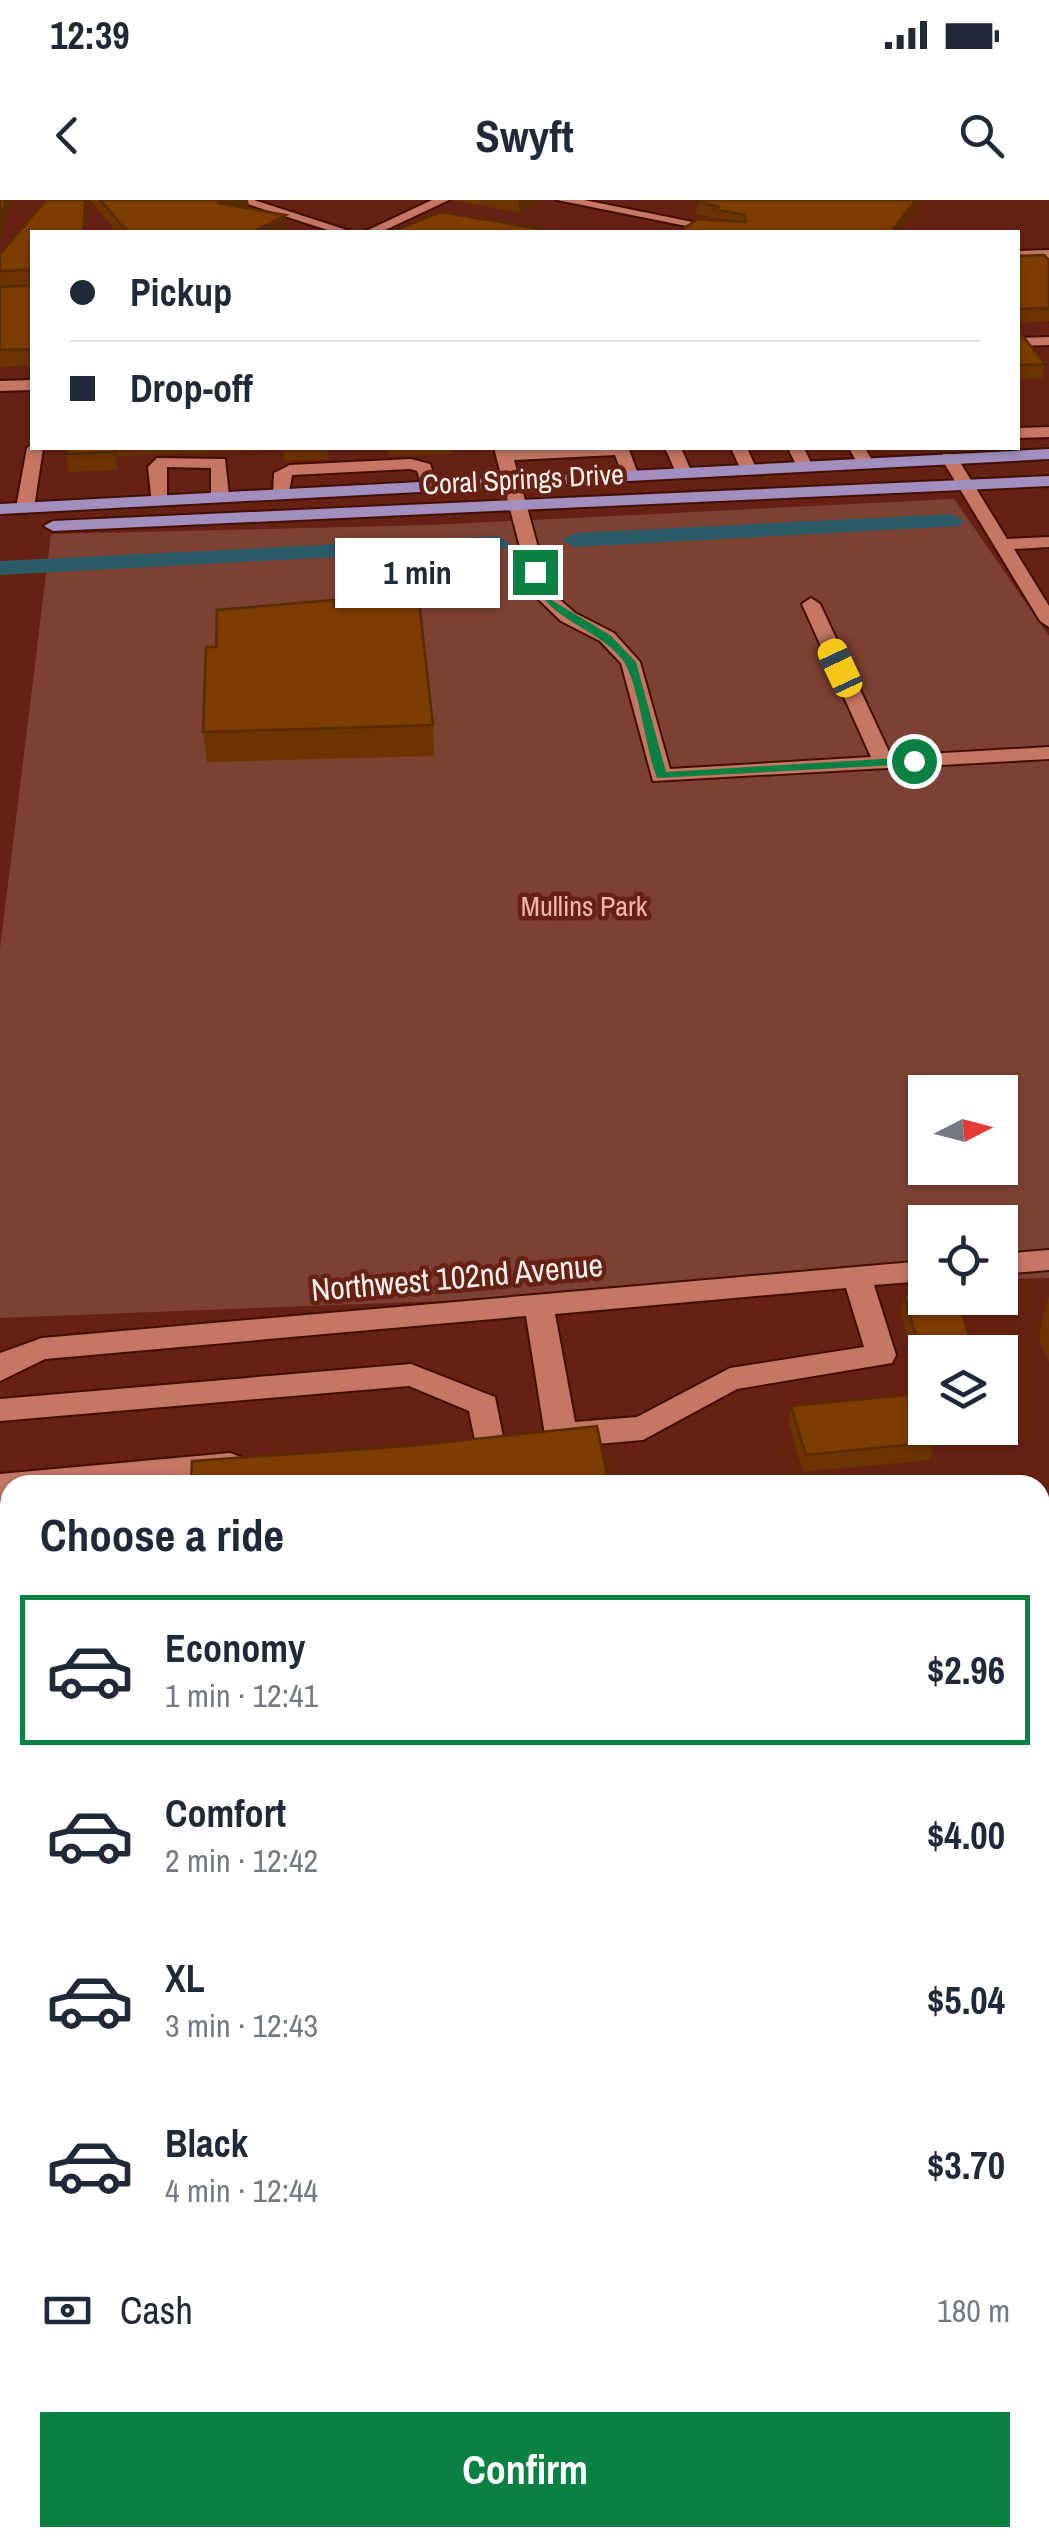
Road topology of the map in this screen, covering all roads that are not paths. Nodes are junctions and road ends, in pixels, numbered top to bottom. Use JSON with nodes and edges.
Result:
{"nodes":[{"id":1,"x":241,"y":200,"type":"edge"},
{"id":2,"x":443,"y":200,"type":"edge"},
{"id":3,"x":563,"y":200,"type":"edge"},
{"id":4,"x":690,"y":206,"type":"dead end"},
{"id":5,"x":660,"y":218,"type":"junction"},
{"id":6,"x":339,"y":230,"type":"edge"},
{"id":7,"x":375,"y":230,"type":"edge"},
{"id":8,"x":639,"y":230,"type":"edge"},
{"id":9,"x":723,"y":230,"type":"edge"},
{"id":10,"x":1049,"y":254,"type":"edge"},
{"id":11,"x":1020,"y":255,"type":"edge"},
{"id":12,"x":1049,"y":341,"type":"edge"},
{"id":13,"x":1020,"y":342,"type":"edge"},
{"id":14,"x":30,"y":384,"type":"edge"},
{"id":15,"x":0,"y":386,"type":"edge"},
{"id":16,"x":1049,"y":432,"type":"edge"},
{"id":17,"x":1020,"y":434,"type":"edge"},
{"id":18,"x":35,"y":450,"type":"edge"},
{"id":19,"x":674,"y":450,"type":"edge"},
{"id":20,"x":740,"y":450,"type":"edge"},
{"id":21,"x":797,"y":450,"type":"edge"},
{"id":22,"x":503,"y":452,"type":"edge"},
{"id":23,"x":1049,"y":454,"type":"edge"},
{"id":24,"x":861,"y":455,"type":"edge"},
{"id":25,"x":935,"y":455,"type":"edge"},
{"id":26,"x":804,"y":465,"type":"junction"},
{"id":27,"x":748,"y":468,"type":"junction"},
{"id":28,"x":683,"y":471,"type":"junction"},
{"id":29,"x":630,"y":474,"type":"junction"},
{"id":30,"x":510,"y":479,"type":"junction"},
{"id":31,"x":1049,"y":482,"type":"edge"},
{"id":32,"x":966,"y":486,"type":"junction"},
{"id":33,"x":220,"y":496,"type":"junction"},
{"id":34,"x":158,"y":500,"type":"junction"},
{"id":35,"x":25,"y":508,"type":"junction"},
{"id":36,"x":517,"y":508,"type":"junction"},
{"id":37,"x":0,"y":509,"type":"edge"},
{"id":38,"x":40,"y":527,"type":"dead end"},
{"id":39,"x":1049,"y":542,"type":"edge"},
{"id":40,"x":1004,"y":544,"type":"junction"},
{"id":41,"x":1049,"y":585,"type":"edge"},
{"id":42,"x":1028,"y":586,"type":"junction"},
{"id":43,"x":811,"y":604,"type":"dead end"},
{"id":44,"x":1049,"y":621,"type":"edge"},
{"id":45,"x":1049,"y":752,"type":"edge"},
{"id":46,"x":884,"y":762,"type":"junction"},
{"id":47,"x":1049,"y":1260,"type":"edge"},
{"id":48,"x":1018,"y":1263,"type":"edge"},
{"id":49,"x":908,"y":1272,"type":"edge"},
{"id":50,"x":857,"y":1276,"type":"junction"},
{"id":51,"x":538,"y":1304,"type":"junction"},
{"id":52,"x":0,"y":1370,"type":"edge"},
{"id":53,"x":0,"y":1410,"type":"edge"},
{"id":54,"x":562,"y":1435,"type":"junction"},
{"id":55,"x":488,"y":1442,"type":"junction"},
{"id":56,"x":449,"y":1445,"type":"edge"},
{"id":57,"x":254,"y":1463,"type":"edge"},
{"id":58,"x":121,"y":1475,"type":"edge"}],
"edges":[{"from":1,"to":6,"type":"street"},
{"from":2,"to":7,"type":"street"},
{"from":3,"to":5,"type":"street"},
{"from":4,"to":5,"type":"street"},
{"from":5,"to":8,"type":"street"},
{"from":5,"to":9,"type":"street"},
{"from":10,"to":11,"type":"street"},
{"from":12,"to":13,"type":"street"},
{"from":14,"to":15,"type":"street"},
{"from":16,"to":17,"type":"street"},
{"from":18,"to":35,"type":"street"},
{"from":19,"to":28,"type":"street"},
{"from":20,"to":27,"type":"street"},
{"from":21,"to":26,"type":"street"},
{"from":22,"to":29,"type":"street"},
{"from":22,"to":30,"type":"street"},
{"from":23,"to":25,"type":"main road","name":"Coral Springs Drive"},
{"from":24,"to":25,"type":"main road","name":"Coral Springs Drive"},
{"from":24,"to":26,"type":"main road","name":"Coral Springs Drive"},
{"from":25,"to":32,"type":"street"},
{"from":26,"to":27,"type":"main road","name":"Coral Springs Drive"},
{"from":27,"to":28,"type":"main road","name":"Coral Springs Drive"},
{"from":28,"to":29,"type":"main road","name":"Coral Springs Drive"},
{"from":29,"to":30,"type":"main road","name":"Coral Springs Drive"},
{"from":30,"to":33,"type":"main road","name":"Coral Springs Drive"},
{"from":30,"to":36,"type":"street"},
{"from":31,"to":32,"type":"main road","name":"Coral Springs Drive"},
{"from":32,"to":36,"type":"main road","name":"Coral Springs Drive"},
{"from":32,"to":40,"type":"street"},
{"from":33,"to":34,"type":"main road","name":"Coral Springs Drive"},
{"from":33,"to":34,"type":"street"},
{"from":34,"to":35,"type":"main road","name":"Coral Springs Drive"},
{"from":35,"to":37,"type":"main road","name":"Coral Springs Drive"},
{"from":36,"to":38,"type":"main road","name":"Coral Springs Drive"},
{"from":36,"to":46,"type":"street"},
{"from":39,"to":40,"type":"street"},
{"from":40,"to":42,"type":"street"},
{"from":41,"to":42,"type":"street"},
{"from":42,"to":44,"type":"street"},
{"from":43,"to":46,"type":"street"},
{"from":45,"to":46,"type":"street"},
{"from":47,"to":48,"type":"street"},
{"from":49,"to":50,"type":"street","name":"Northwest 102nd Avenue"},
{"from":50,"to":51,"type":"street","name":"Northwest 102nd Avenue"},
{"from":50,"to":54,"type":"street"},
{"from":51,"to":52,"type":"street","name":"Northwest 102nd Avenue"},
{"from":51,"to":54,"type":"street"},
{"from":53,"to":55,"type":"street"},
{"from":54,"to":55,"type":"street"},
{"from":55,"to":56,"type":"street"},
{"from":57,"to":58,"type":"street"}]}
